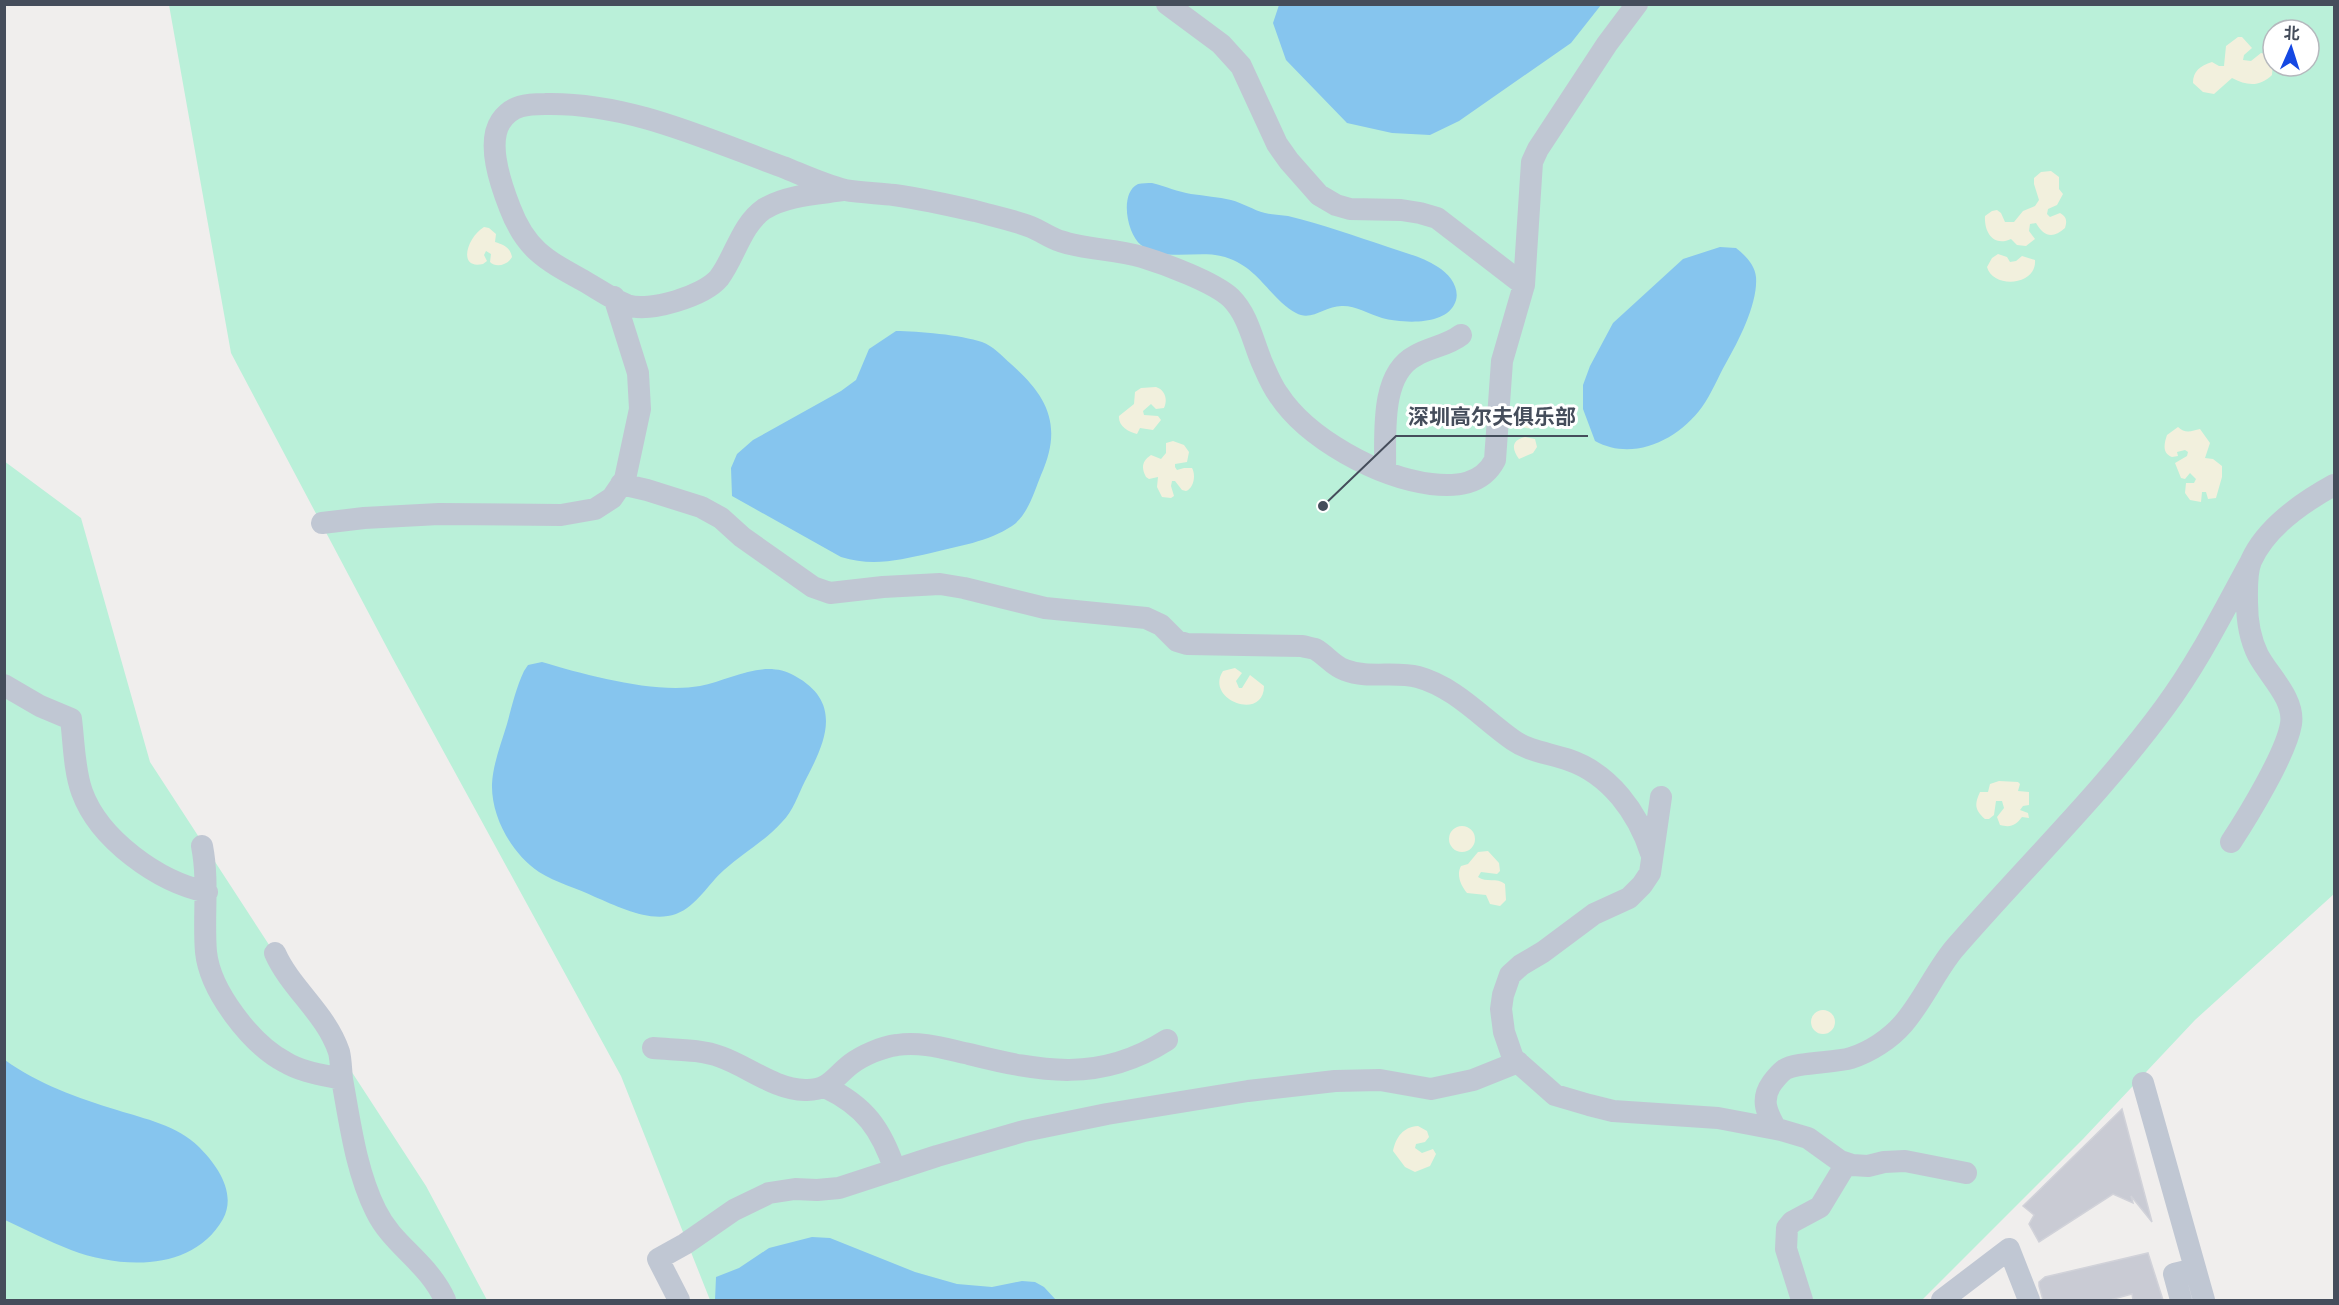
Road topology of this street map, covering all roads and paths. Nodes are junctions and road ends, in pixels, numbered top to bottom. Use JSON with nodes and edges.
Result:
{"nodes":[{"id":1,"x":1167,"y":4,"type":"edge"},
{"id":2,"x":1637,"y":4,"type":"edge"},
{"id":3,"x":844,"y":190,"type":"junction"},
{"id":4,"x":1524,"y":285,"type":"junction"},
{"id":5,"x":614,"y":297,"type":"junction"},
{"id":6,"x":1461,"y":335,"type":"dead end"},
{"id":7,"x":1385,"y":471,"type":"junction"},
{"id":8,"x":621,"y":484,"type":"junction"},
{"id":9,"x":2333,"y":486,"type":"edge"},
{"id":10,"x":322,"y":523,"type":"dead end"},
{"id":11,"x":2250,"y":563,"type":"junction"},
{"id":12,"x":4,"y":686,"type":"edge"},
{"id":13,"x":1661,"y":797,"type":"dead end"},
{"id":14,"x":2231,"y":842,"type":"dead end"},
{"id":15,"x":202,"y":846,"type":"dead end"},
{"id":16,"x":1651,"y":853,"type":"junction"},
{"id":17,"x":207,"y":892,"type":"junction"},
{"id":18,"x":274,"y":953,"type":"dead end"},
{"id":19,"x":1167,"y":1040,"type":"dead end"},
{"id":20,"x":653,"y":1047,"type":"dead end"},
{"id":21,"x":1518,"y":1062,"type":"junction"},
{"id":22,"x":342,"y":1078,"type":"junction"},
{"id":23,"x":2143,"y":1083,"type":"dead end"},
{"id":24,"x":825,"y":1087,"type":"junction"},
{"id":25,"x":1776,"y":1129,"type":"junction"},
{"id":26,"x":1846,"y":1164,"type":"junction"},
{"id":27,"x":895,"y":1170,"type":"junction"},
{"id":28,"x":1966,"y":1173,"type":"dead end"},
{"id":29,"x":2195,"y":1269,"type":"junction"},
{"id":30,"x":445,"y":1300,"type":"edge"},
{"id":31,"x":679,"y":1300,"type":"edge"},
{"id":32,"x":1802,"y":1300,"type":"edge"},
{"id":33,"x":1942,"y":1300,"type":"edge"},
{"id":34,"x":2029,"y":1300,"type":"edge"},
{"id":35,"x":2181,"y":1300,"type":"edge"},
{"id":36,"x":2204,"y":1300,"type":"edge"}],
"edges":[{"from":1,"to":4,"type":"street"},
{"from":2,"to":4,"type":"street"},
{"from":3,"to":5,"type":"street"},
{"from":3,"to":5,"type":"street"},
{"from":3,"to":7,"type":"street"},
{"from":4,"to":7,"type":"street"},
{"from":5,"to":8,"type":"street"},
{"from":6,"to":7,"type":"street"},
{"from":8,"to":10,"type":"street"},
{"from":8,"to":16,"type":"street"},
{"from":9,"to":11,"type":"street"},
{"from":11,"to":14,"type":"street"},
{"from":11,"to":25,"type":"street"},
{"from":12,"to":17,"type":"street"},
{"from":13,"to":16,"type":"street"},
{"from":15,"to":17,"type":"street"},
{"from":16,"to":21,"type":"street"},
{"from":17,"to":22,"type":"street"},
{"from":18,"to":22,"type":"street"},
{"from":19,"to":24,"type":"street"},
{"from":20,"to":24,"type":"street"},
{"from":21,"to":25,"type":"street"},
{"from":21,"to":27,"type":"street"},
{"from":22,"to":30,"type":"street"},
{"from":23,"to":29,"type":"street"},
{"from":24,"to":27,"type":"street"},
{"from":25,"to":26,"type":"street"},
{"from":26,"to":28,"type":"street"},
{"from":26,"to":32,"type":"street"},
{"from":27,"to":31,"type":"street"},
{"from":29,"to":35,"type":"street"},
{"from":29,"to":36,"type":"street"},
{"from":33,"to":34,"type":"street"}]}
